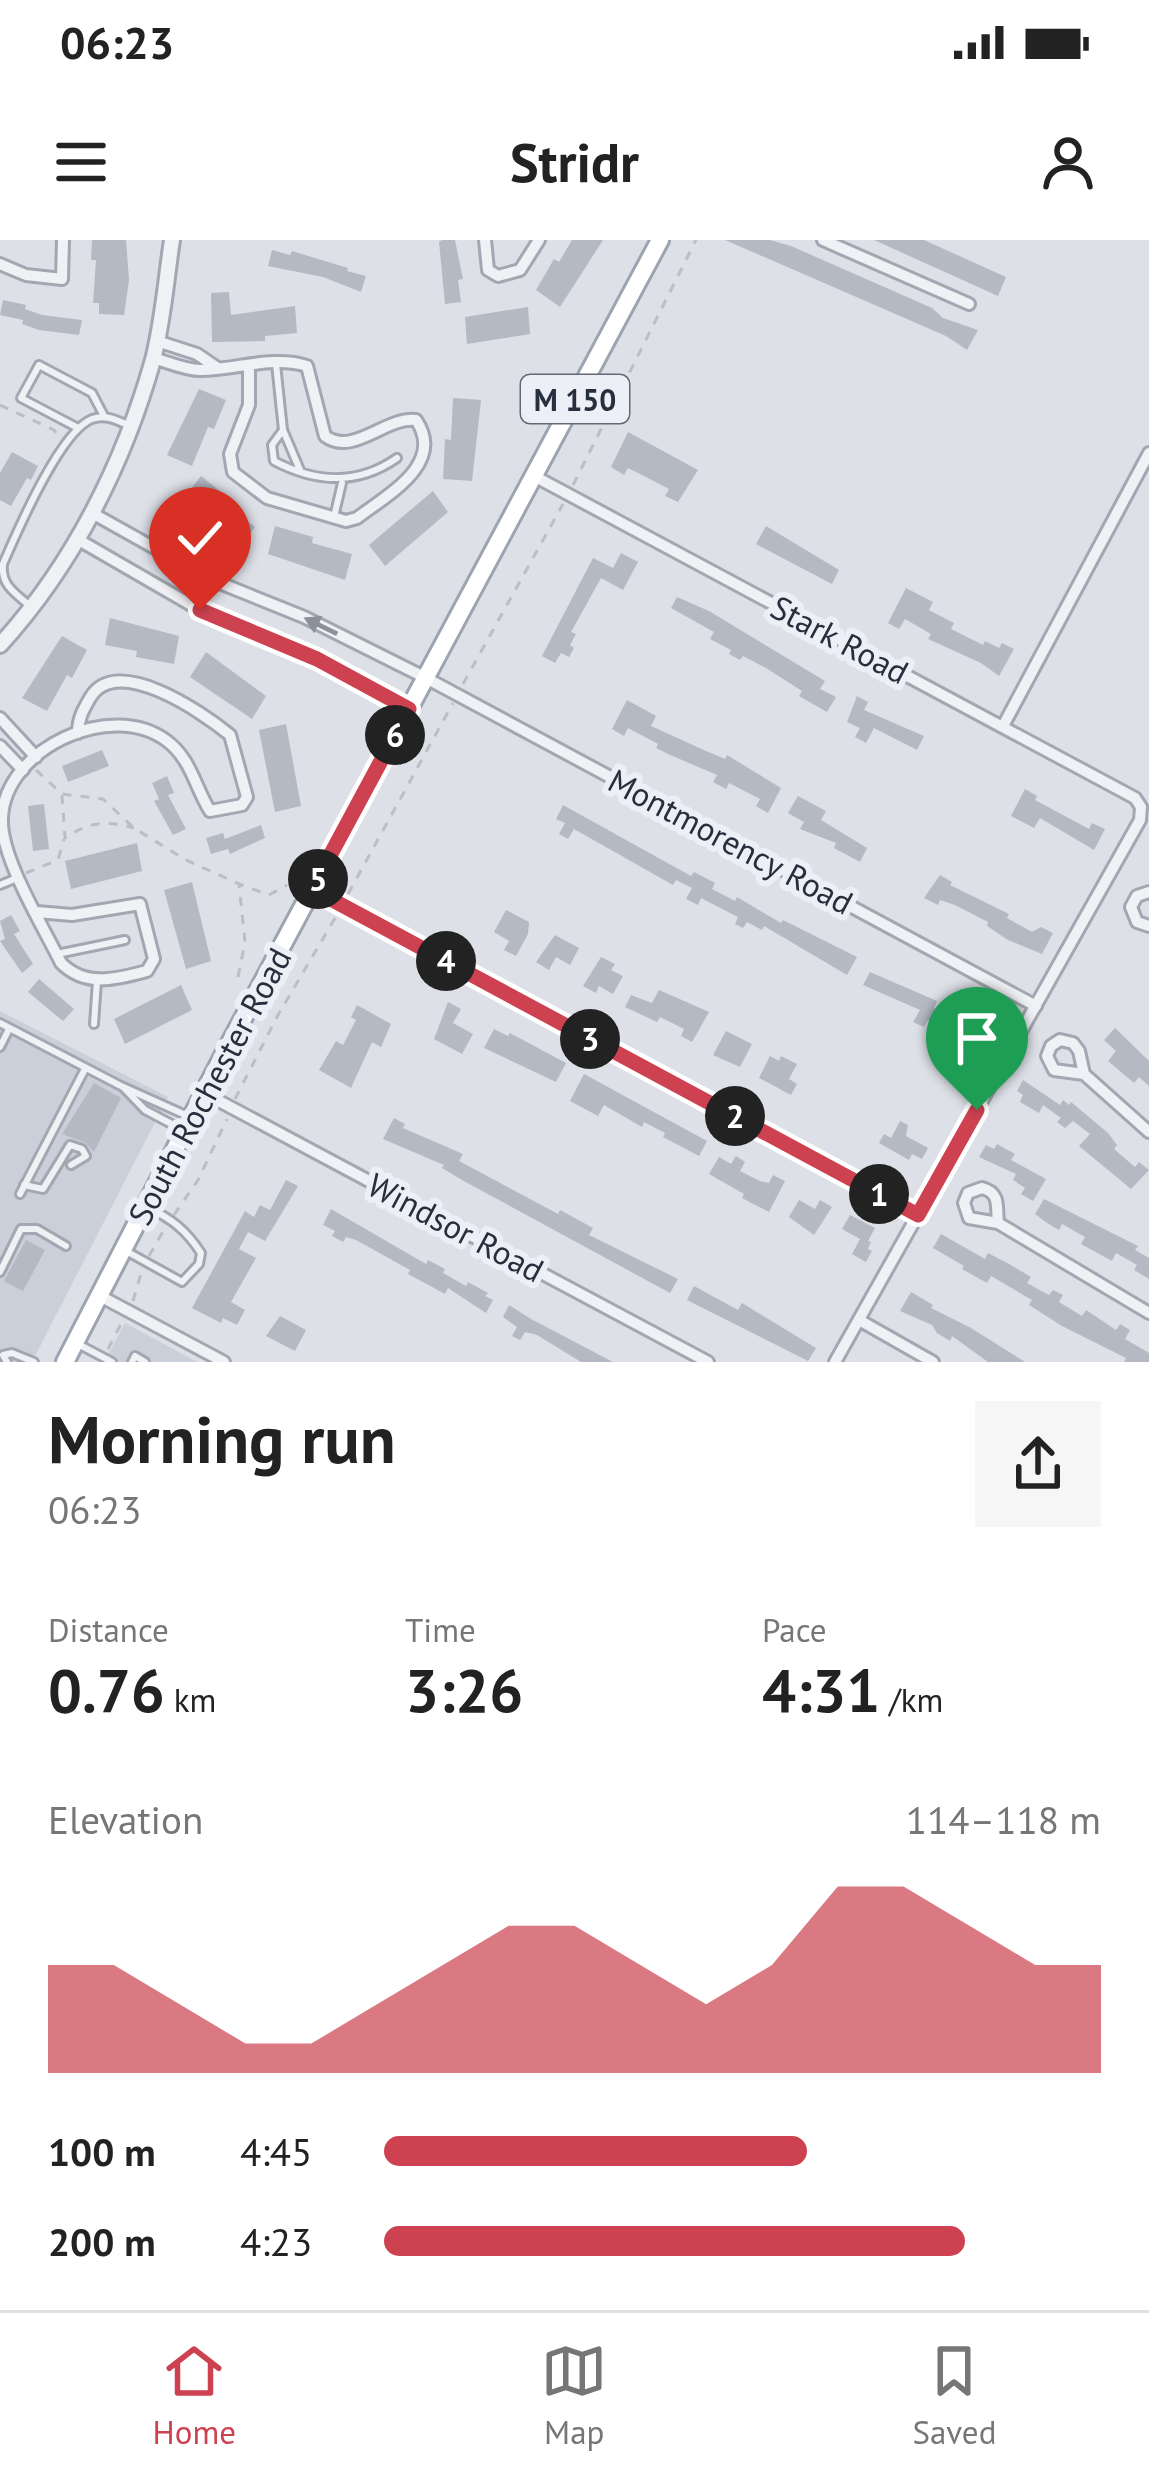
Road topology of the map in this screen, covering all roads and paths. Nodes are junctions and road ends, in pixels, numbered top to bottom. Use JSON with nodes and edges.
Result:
{"nodes":[{"id":1,"x":63,"y":240,"type":"edge"},
{"id":2,"x":172,"y":240,"type":"edge"},
{"id":3,"x":485,"y":240,"type":"edge"},
{"id":4,"x":539,"y":240,"type":"edge"},
{"id":5,"x":660,"y":240,"type":"edge"},
{"id":6,"x":696,"y":240,"type":"edge"},
{"id":7,"x":823,"y":240,"type":"edge"},
{"id":8,"x":0,"y":264,"type":"edge"},
{"id":9,"x":969,"y":304,"type":"dead end"},
{"id":10,"x":157,"y":341,"type":"junction"},
{"id":11,"x":153,"y":358,"type":"junction"},
{"id":12,"x":276,"y":363,"type":"junction"},
{"id":13,"x":249,"y":366,"type":"junction"},
{"id":14,"x":216,"y":368,"type":"junction"},
{"id":15,"x":0,"y":405,"type":"edge"},
{"id":16,"x":104,"y":416,"type":"junction"},
{"id":17,"x":131,"y":426,"type":"junction"},
{"id":18,"x":79,"y":428,"type":"junction"},
{"id":19,"x":283,"y":430,"type":"junction"},
{"id":20,"x":66,"y":446,"type":"junction"},
{"id":21,"x":1149,"y":453,"type":"edge"},
{"id":22,"x":397,"y":458,"type":"dead end"},
{"id":23,"x":300,"y":470,"type":"junction"},
{"id":24,"x":534,"y":476,"type":"junction"},
{"id":25,"x":342,"y":481,"type":"junction"},
{"id":26,"x":569,"y":494,"type":"junction"},
{"id":27,"x":92,"y":513,"type":"junction"},
{"id":28,"x":333,"y":520,"type":"junction"},
{"id":29,"x":76,"y":539,"type":"junction"},
{"id":30,"x":32,"y":607,"type":"junction"},
{"id":31,"x":0,"y":645,"type":"edge"},
{"id":32,"x":425,"y":678,"type":"junction"},
{"id":33,"x":458,"y":695,"type":"junction"},
{"id":34,"x":409,"y":709,"type":"junction"},
{"id":35,"x":0,"y":718,"type":"edge"},
{"id":36,"x":1003,"y":726,"type":"junction"},
{"id":37,"x":78,"y":733,"type":"junction"},
{"id":38,"x":0,"y":746,"type":"edge"},
{"id":39,"x":29,"y":764,"type":"junction"},
{"id":40,"x":62,"y":794,"type":"junction"},
{"id":41,"x":1,"y":819,"type":"edge"},
{"id":42,"x":134,"y":828,"type":"junction"},
{"id":43,"x":64,"y":838,"type":"junction"},
{"id":44,"x":20,"y":877,"type":"junction"},
{"id":45,"x":239,"y":884,"type":"junction"},
{"id":46,"x":0,"y":885,"type":"edge"},
{"id":47,"x":287,"y":885,"type":"dead end"},
{"id":48,"x":312,"y":889,"type":"junction"},
{"id":49,"x":1149,"y":892,"type":"edge"},
{"id":50,"x":342,"y":905,"type":"junction"},
{"id":51,"x":38,"y":912,"type":"junction"},
{"id":52,"x":1149,"y":926,"type":"edge"},
{"id":53,"x":125,"y":940,"type":"dead end"},
{"id":54,"x":57,"y":954,"type":"junction"},
{"id":55,"x":238,"y":976,"type":"dead end"},
{"id":56,"x":98,"y":981,"type":"junction"},
{"id":57,"x":1036,"y":1006,"type":"junction"},
{"id":58,"x":0,"y":1023,"type":"edge"},
{"id":59,"x":94,"y":1024,"type":"dead end"},
{"id":60,"x":10,"y":1028,"type":"junction"},
{"id":61,"x":0,"y":1047,"type":"edge"},
{"id":62,"x":86,"y":1068,"type":"junction"},
{"id":63,"x":1084,"y":1074,"type":"dead end"},
{"id":64,"x":121,"y":1086,"type":"junction"},
{"id":65,"x":204,"y":1093,"type":"junction"},
{"id":66,"x":232,"y":1107,"type":"junction"},
{"id":67,"x":145,"y":1110,"type":"junction"},
{"id":68,"x":136,"y":1117,"type":"dead end"},
{"id":69,"x":188,"y":1124,"type":"junction"},
{"id":70,"x":1149,"y":1132,"type":"edge"},
{"id":71,"x":71,"y":1165,"type":"dead end"},
{"id":72,"x":145,"y":1206,"type":"junction"},
{"id":73,"x":918,"y":1215,"type":"junction"},
{"id":74,"x":172,"y":1219,"type":"junction"},
{"id":75,"x":998,"y":1222,"type":"dead end"},
{"id":76,"x":67,"y":1246,"type":"dead end"},
{"id":77,"x":123,"y":1249,"type":"junction"},
{"id":78,"x":146,"y":1262,"type":"junction"},
{"id":79,"x":0,"y":1272,"type":"edge"},
{"id":80,"x":100,"y":1296,"type":"junction"},
{"id":81,"x":128,"y":1310,"type":"junction"},
{"id":82,"x":1149,"y":1313,"type":"edge"},
{"id":83,"x":859,"y":1319,"type":"junction"},
{"id":84,"x":75,"y":1342,"type":"junction"},
{"id":85,"x":3,"y":1357,"type":"edge"},
{"id":86,"x":104,"y":1357,"type":"junction"},
{"id":87,"x":34,"y":1362,"type":"edge"},
{"id":88,"x":65,"y":1362,"type":"edge"},
{"id":89,"x":112,"y":1362,"type":"edge"},
{"id":90,"x":132,"y":1362,"type":"edge"},
{"id":91,"x":145,"y":1362,"type":"edge"},
{"id":92,"x":224,"y":1362,"type":"edge"},
{"id":93,"x":708,"y":1362,"type":"edge"},
{"id":94,"x":835,"y":1362,"type":"edge"},
{"id":95,"x":933,"y":1362,"type":"edge"}],
"edges":[{"from":1,"to":8,"type":"street"},
{"from":2,"to":10,"type":"street"},
{"from":3,"to":4,"type":"street"},
{"from":5,"to":24,"type":"main road","name":"South Rochester Road","number":"M 150"},
{"from":6,"to":26,"type":"path"},
{"from":7,"to":9,"type":"street"},
{"from":10,"to":11,"type":"street"},
{"from":10,"to":14,"type":"street"},
{"from":11,"to":14,"type":"street"},
{"from":11,"to":17,"type":"street"},
{"from":12,"to":13,"type":"street"},
{"from":12,"to":19,"type":"lane"},
{"from":12,"to":28,"type":"street"},
{"from":13,"to":14,"type":"street"},
{"from":13,"to":28,"type":"street"},
{"from":15,"to":20,"type":"path"},
{"from":16,"to":17,"type":"lane"},
{"from":16,"to":18,"type":"lane"},
{"from":16,"to":18,"type":"lane"},
{"from":17,"to":27,"type":"street"},
{"from":18,"to":20,"type":"lane"},
{"from":19,"to":23,"type":"lane"},
{"from":19,"to":23,"type":"lane"},
{"from":20,"to":30,"type":"lane"},
{"from":21,"to":36,"type":"street"},
{"from":22,"to":25,"type":"lane"},
{"from":23,"to":25,"type":"lane"},
{"from":24,"to":26,"type":"street","name":"Stark Road"},
{"from":24,"to":32,"type":"main road","name":"South Rochester Road","number":"M 150"},
{"from":25,"to":28,"type":"lane"},
{"from":26,"to":33,"type":"path"},
{"from":26,"to":36,"type":"street","name":"Stark Road"},
{"from":27,"to":29,"type":"street"},
{"from":32,"to":27,"type":"street","name":"Montmorency Road","one_way":true},
{"from":29,"to":30,"type":"street"},
{"from":29,"to":34,"type":"street"},
{"from":30,"to":31,"type":"street"},
{"from":32,"to":33,"type":"street","name":"Montmorency Road"},
{"from":32,"to":34,"type":"main road","name":"South Rochester Road","number":"M 150"},
{"from":33,"to":50,"type":"path"},
{"from":33,"to":57,"type":"street","name":"Montmorency Road"},
{"from":34,"to":48,"type":"main road","name":"South Rochester Road","number":"M 150"},
{"from":35,"to":39,"type":"street"},
{"from":36,"to":57,"type":"street","name":"Stark Road"},
{"from":37,"to":37,"type":"street"},
{"from":37,"to":39,"type":"street"},
{"from":38,"to":39,"type":"street"},
{"from":39,"to":40,"type":"path"},
{"from":39,"to":41,"type":"street"},
{"from":40,"to":42,"type":"path"},
{"from":40,"to":43,"type":"path"},
{"from":41,"to":44,"type":"street"},
{"from":42,"to":43,"type":"path"},
{"from":42,"to":45,"type":"path"},
{"from":43,"to":44,"type":"path"},
{"from":44,"to":46,"type":"lane"},
{"from":44,"to":51,"type":"street"},
{"from":45,"to":47,"type":"path"},
{"from":45,"to":55,"type":"path"},
{"from":48,"to":50,"type":"street"},
{"from":48,"to":65,"type":"main road","name":"South Rochester Road","number":"M 150"},
{"from":49,"to":52,"type":"street"},
{"from":50,"to":66,"type":"path"},
{"from":50,"to":73,"type":"street"},
{"from":51,"to":54,"type":"street"},
{"from":51,"to":56,"type":"street"},
{"from":53,"to":54,"type":"lane"},
{"from":54,"to":56,"type":"street"},
{"from":56,"to":59,"type":"lane"},
{"from":57,"to":73,"type":"street"},
{"from":58,"to":60,"type":"lane"},
{"from":60,"to":61,"type":"lane"},
{"from":60,"to":62,"type":"lane"},
{"from":62,"to":64,"type":"lane"},
{"from":62,"to":71,"type":"lane"},
{"from":63,"to":70,"type":"street"},
{"from":64,"to":67,"type":"lane"},
{"from":64,"to":69,"type":"lane"},
{"from":65,"to":66,"type":"street","name":"Windsor Road"},
{"from":65,"to":69,"type":"main road","name":"South Rochester Road","number":"M 150"},
{"from":66,"to":74,"type":"path"},
{"from":66,"to":93,"type":"street","name":"Windsor Road"},
{"from":67,"to":68,"type":"lane"},
{"from":67,"to":69,"type":"lane"},
{"from":69,"to":72,"type":"main road","name":"South Rochester Road","number":"M 150"},
{"from":72,"to":74,"type":"lane"},
{"from":72,"to":77,"type":"main road","name":"South Rochester Road","number":"M 150"},
{"from":73,"to":83,"type":"street"},
{"from":74,"to":78,"type":"path"},
{"from":74,"to":78,"type":"lane"},
{"from":75,"to":82,"type":"street"},
{"from":76,"to":79,"type":"lane"},
{"from":77,"to":78,"type":"lane"},
{"from":77,"to":80,"type":"main road","name":"South Rochester Road","number":"M 150"},
{"from":78,"to":81,"type":"path"},
{"from":80,"to":81,"type":"street"},
{"from":80,"to":84,"type":"main road","name":"South Rochester Road","number":"M 150"},
{"from":81,"to":86,"type":"path"},
{"from":81,"to":92,"type":"street"},
{"from":83,"to":94,"type":"street"},
{"from":83,"to":95,"type":"street"},
{"from":84,"to":86,"type":"lane"},
{"from":84,"to":88,"type":"main road","name":"South Rochester Road","number":"M 150"},
{"from":85,"to":87,"type":"lane"},
{"from":86,"to":89,"type":"lane"},
{"from":90,"to":91,"type":"lane"}]}
